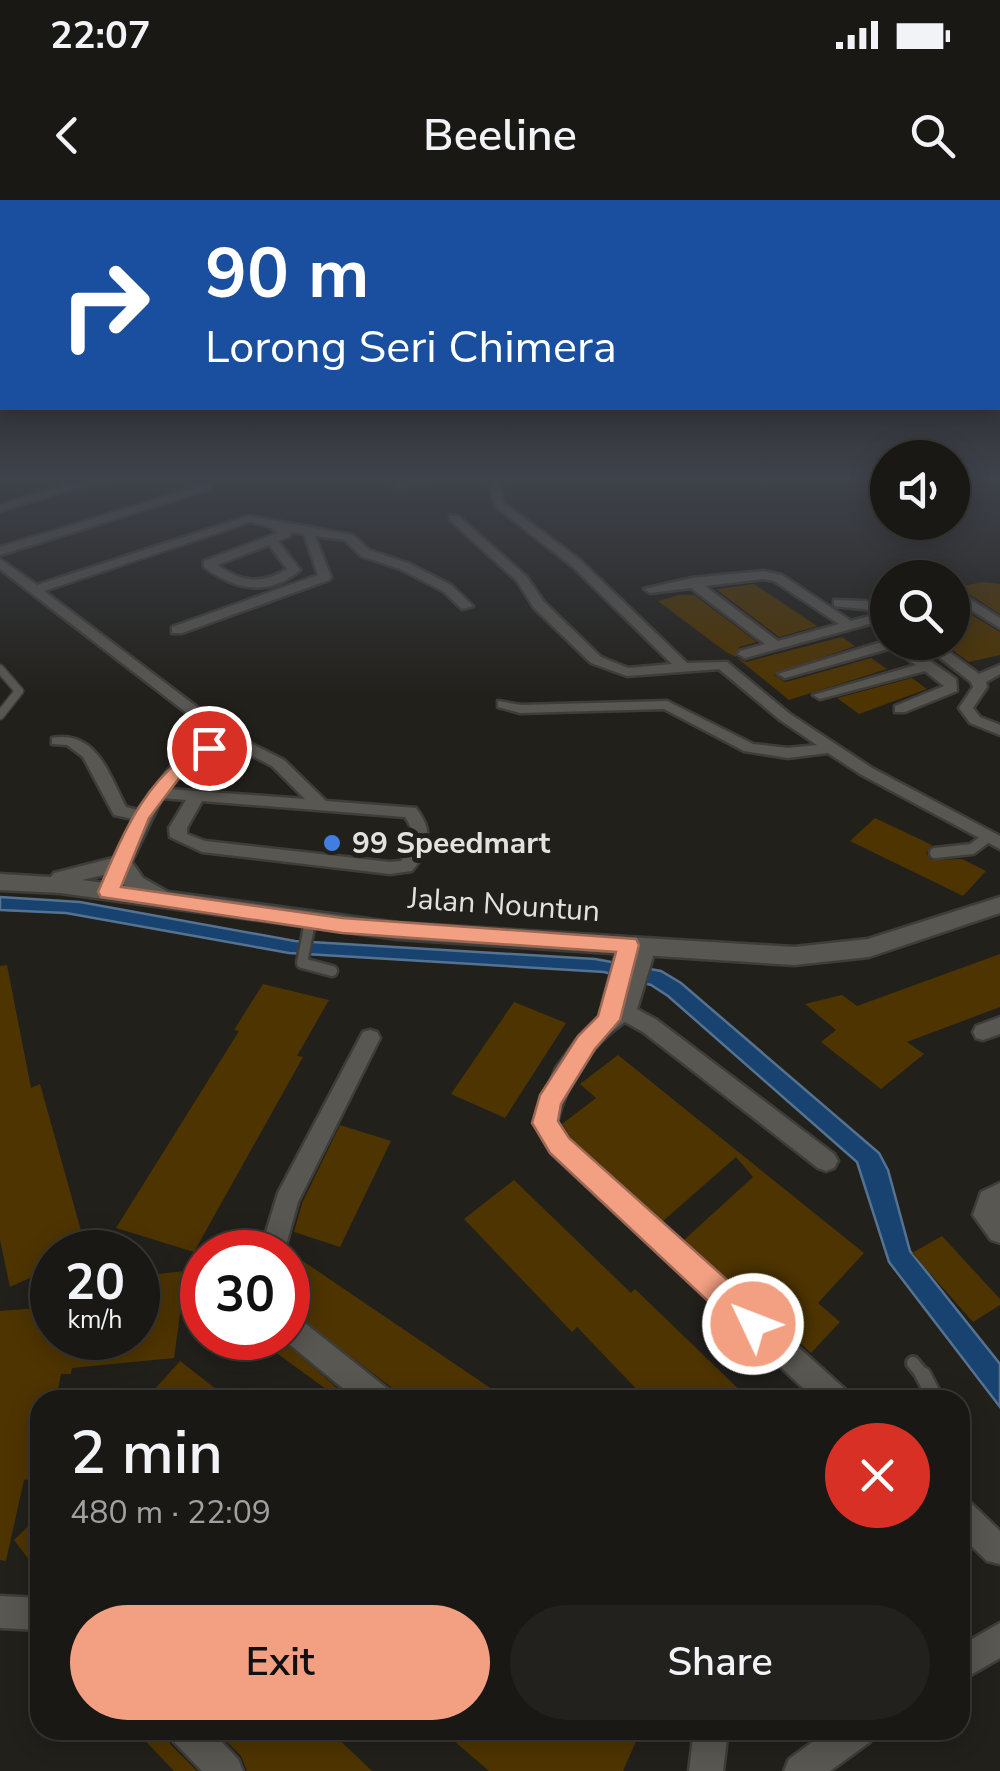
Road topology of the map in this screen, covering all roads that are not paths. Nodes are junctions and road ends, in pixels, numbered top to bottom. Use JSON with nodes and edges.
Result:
{"nodes":[{"id":1,"x":153,"y":551,"type":"edge"},
{"id":2,"x":243,"y":551,"type":"edge"},
{"id":3,"x":278,"y":551,"type":"edge"},
{"id":4,"x":314,"y":551,"type":"edge"},
{"id":5,"x":363,"y":551,"type":"edge"},
{"id":6,"x":492,"y":551,"type":"edge"},
{"id":7,"x":560,"y":551,"type":"edge"},
{"id":8,"x":0,"y":563,"type":"edge"},
{"id":9,"x":7,"y":574,"type":"edge"},
{"id":10,"x":692,"y":582,"type":"junction"},
{"id":11,"x":650,"y":589,"type":"dead end"},
{"id":12,"x":37,"y":590,"type":"junction"},
{"id":13,"x":840,"y":602,"type":"dead end"},
{"id":14,"x":970,"y":604,"type":"edge"},
{"id":15,"x":466,"y":606,"type":"dead end"},
{"id":16,"x":870,"y":606,"type":"edge"},
{"id":17,"x":870,"y":622,"type":"edge"},
{"id":18,"x":866,"y":623,"type":"junction"},
{"id":19,"x":1000,"y":624,"type":"edge"},
{"id":20,"x":850,"y":626,"type":"junction"},
{"id":21,"x":870,"y":626,"type":"edge"},
{"id":22,"x":177,"y":630,"type":"dead end"},
{"id":23,"x":776,"y":646,"type":"junction"},
{"id":24,"x":870,"y":648,"type":"edge"},
{"id":25,"x":745,"y":654,"type":"dead end"},
{"id":26,"x":918,"y":660,"type":"edge"},
{"id":27,"x":951,"y":660,"type":"edge"},
{"id":28,"x":682,"y":665,"type":"junction"},
{"id":29,"x":927,"y":666,"type":"junction"},
{"id":30,"x":0,"y":669,"type":"edge"},
{"id":31,"x":1000,"y":669,"type":"edge"},
{"id":32,"x":785,"y":674,"type":"dead end"},
{"id":33,"x":978,"y":680,"type":"junction"},
{"id":34,"x":820,"y":695,"type":"dead end"},
{"id":35,"x":503,"y":704,"type":"dead end"},
{"id":36,"x":900,"y":709,"type":"dead end"},
{"id":37,"x":0,"y":716,"type":"edge"},
{"id":38,"x":1000,"y":730,"type":"edge"},
{"id":39,"x":229,"y":738,"type":"junction"},
{"id":40,"x":57,"y":741,"type":"dead end"},
{"id":41,"x":831,"y":748,"type":"junction"},
{"id":42,"x":160,"y":794,"type":"junction"},
{"id":43,"x":197,"y":796,"type":"junction"},
{"id":44,"x":321,"y":805,"type":"junction"},
{"id":45,"x":140,"y":816,"type":"junction"},
{"id":46,"x":994,"y":840,"type":"edge"},
{"id":47,"x":935,"y":853,"type":"dead end"},
{"id":48,"x":121,"y":862,"type":"junction"},
{"id":49,"x":8,"y":882,"type":"edge"},
{"id":50,"x":108,"y":892,"type":"junction"},
{"id":51,"x":180,"y":903,"type":"junction"},
{"id":52,"x":1000,"y":905,"type":"edge"},
{"id":53,"x":308,"y":930,"type":"junction"},
{"id":54,"x":637,"y":946,"type":"junction"},
{"id":55,"x":332,"y":971,"type":"dead end"},
{"id":56,"x":619,"y":1003,"type":"junction"},
{"id":57,"x":370,"y":1038,"type":"dead end"},
{"id":58,"x":826,"y":1161,"type":"dead end"},
{"id":59,"x":1000,"y":1194,"type":"edge"},
{"id":60,"x":278,"y":1230,"type":"edge"},
{"id":61,"x":1000,"y":1232,"type":"edge"},
{"id":62,"x":310,"y":1344,"type":"edge"},
{"id":63,"x":913,"y":1363,"type":"dead end"},
{"id":64,"x":367,"y":1390,"type":"edge"},
{"id":65,"x":825,"y":1390,"type":"edge"},
{"id":66,"x":933,"y":1390,"type":"edge"},
{"id":67,"x":970,"y":1521,"type":"edge"},
{"id":68,"x":998,"y":1550,"type":"edge"},
{"id":69,"x":0,"y":1612,"type":"edge"},
{"id":70,"x":30,"y":1614,"type":"edge"},
{"id":71,"x":1000,"y":1639,"type":"edge"},
{"id":72,"x":970,"y":1658,"type":"edge"},
{"id":73,"x":196,"y":1740,"type":"edge"},
{"id":74,"x":710,"y":1740,"type":"edge"},
{"id":75,"x":843,"y":1740,"type":"edge"},
{"id":76,"x":803,"y":1767,"type":"edge"},
{"id":77,"x":226,"y":1771,"type":"edge"},
{"id":78,"x":706,"y":1771,"type":"edge"}],
"edges":[{"from":1,"to":12,"type":"street"},
{"from":2,"to":3,"type":"street"},
{"from":4,"to":22,"type":"street"},
{"from":5,"to":15,"type":"street"},
{"from":6,"to":28,"type":"street"},
{"from":7,"to":28,"type":"street"},
{"from":8,"to":9,"type":"street"},
{"from":9,"to":12,"type":"street"},
{"from":10,"to":11,"type":"street"},
{"from":10,"to":20,"type":"street"},
{"from":10,"to":23,"type":"street"},
{"from":12,"to":39,"type":"street"},
{"from":13,"to":16,"type":"street"},
{"from":14,"to":19,"type":"street"},
{"from":17,"to":18,"type":"street"},
{"from":18,"to":20,"type":"street"},
{"from":18,"to":21,"type":"street"},
{"from":20,"to":23,"type":"street"},
{"from":23,"to":25,"type":"street"},
{"from":24,"to":32,"type":"street"},
{"from":26,"to":29,"type":"street"},
{"from":27,"to":33,"type":"street"},
{"from":28,"to":41,"type":"street"},
{"from":29,"to":34,"type":"street"},
{"from":29,"to":36,"type":"street"},
{"from":30,"to":37,"type":"lane"},
{"from":31,"to":33,"type":"street"},
{"from":33,"to":38,"type":"street"},
{"from":35,"to":41,"type":"street"},
{"from":39,"to":42,"type":"street"},
{"from":39,"to":44,"type":"street"},
{"from":40,"to":45,"type":"street"},
{"from":41,"to":46,"type":"street"},
{"from":42,"to":43,"type":"street"},
{"from":42,"to":45,"type":"street"},
{"from":43,"to":44,"type":"street"},
{"from":43,"to":44,"type":"street"},
{"from":45,"to":48,"type":"street"},
{"from":46,"to":47,"type":"lane"},
{"from":48,"to":49,"type":"street"},
{"from":48,"to":50,"type":"street"},
{"from":48,"to":51,"type":"street"},
{"from":49,"to":50,"type":"street","name":"Jalan Nountun"},
{"from":50,"to":51,"type":"street","name":"Jalan Nountun"},
{"from":51,"to":53,"type":"street","name":"Jalan Nountun"},
{"from":52,"to":54,"type":"street","name":"Jalan Nountun"},
{"from":53,"to":54,"type":"street","name":"Jalan Nountun"},
{"from":53,"to":55,"type":"lane"},
{"from":54,"to":56,"type":"street"},
{"from":56,"to":58,"type":"street"},
{"from":56,"to":65,"type":"street"},
{"from":57,"to":60,"type":"street"},
{"from":59,"to":61,"type":"street"},
{"from":62,"to":64,"type":"street"},
{"from":63,"to":66,"type":"lane"},
{"from":67,"to":68,"type":"street"},
{"from":69,"to":70,"type":"street"},
{"from":71,"to":72,"type":"street"},
{"from":73,"to":77,"type":"street"},
{"from":74,"to":78,"type":"street"},
{"from":75,"to":76,"type":"street"}]}
